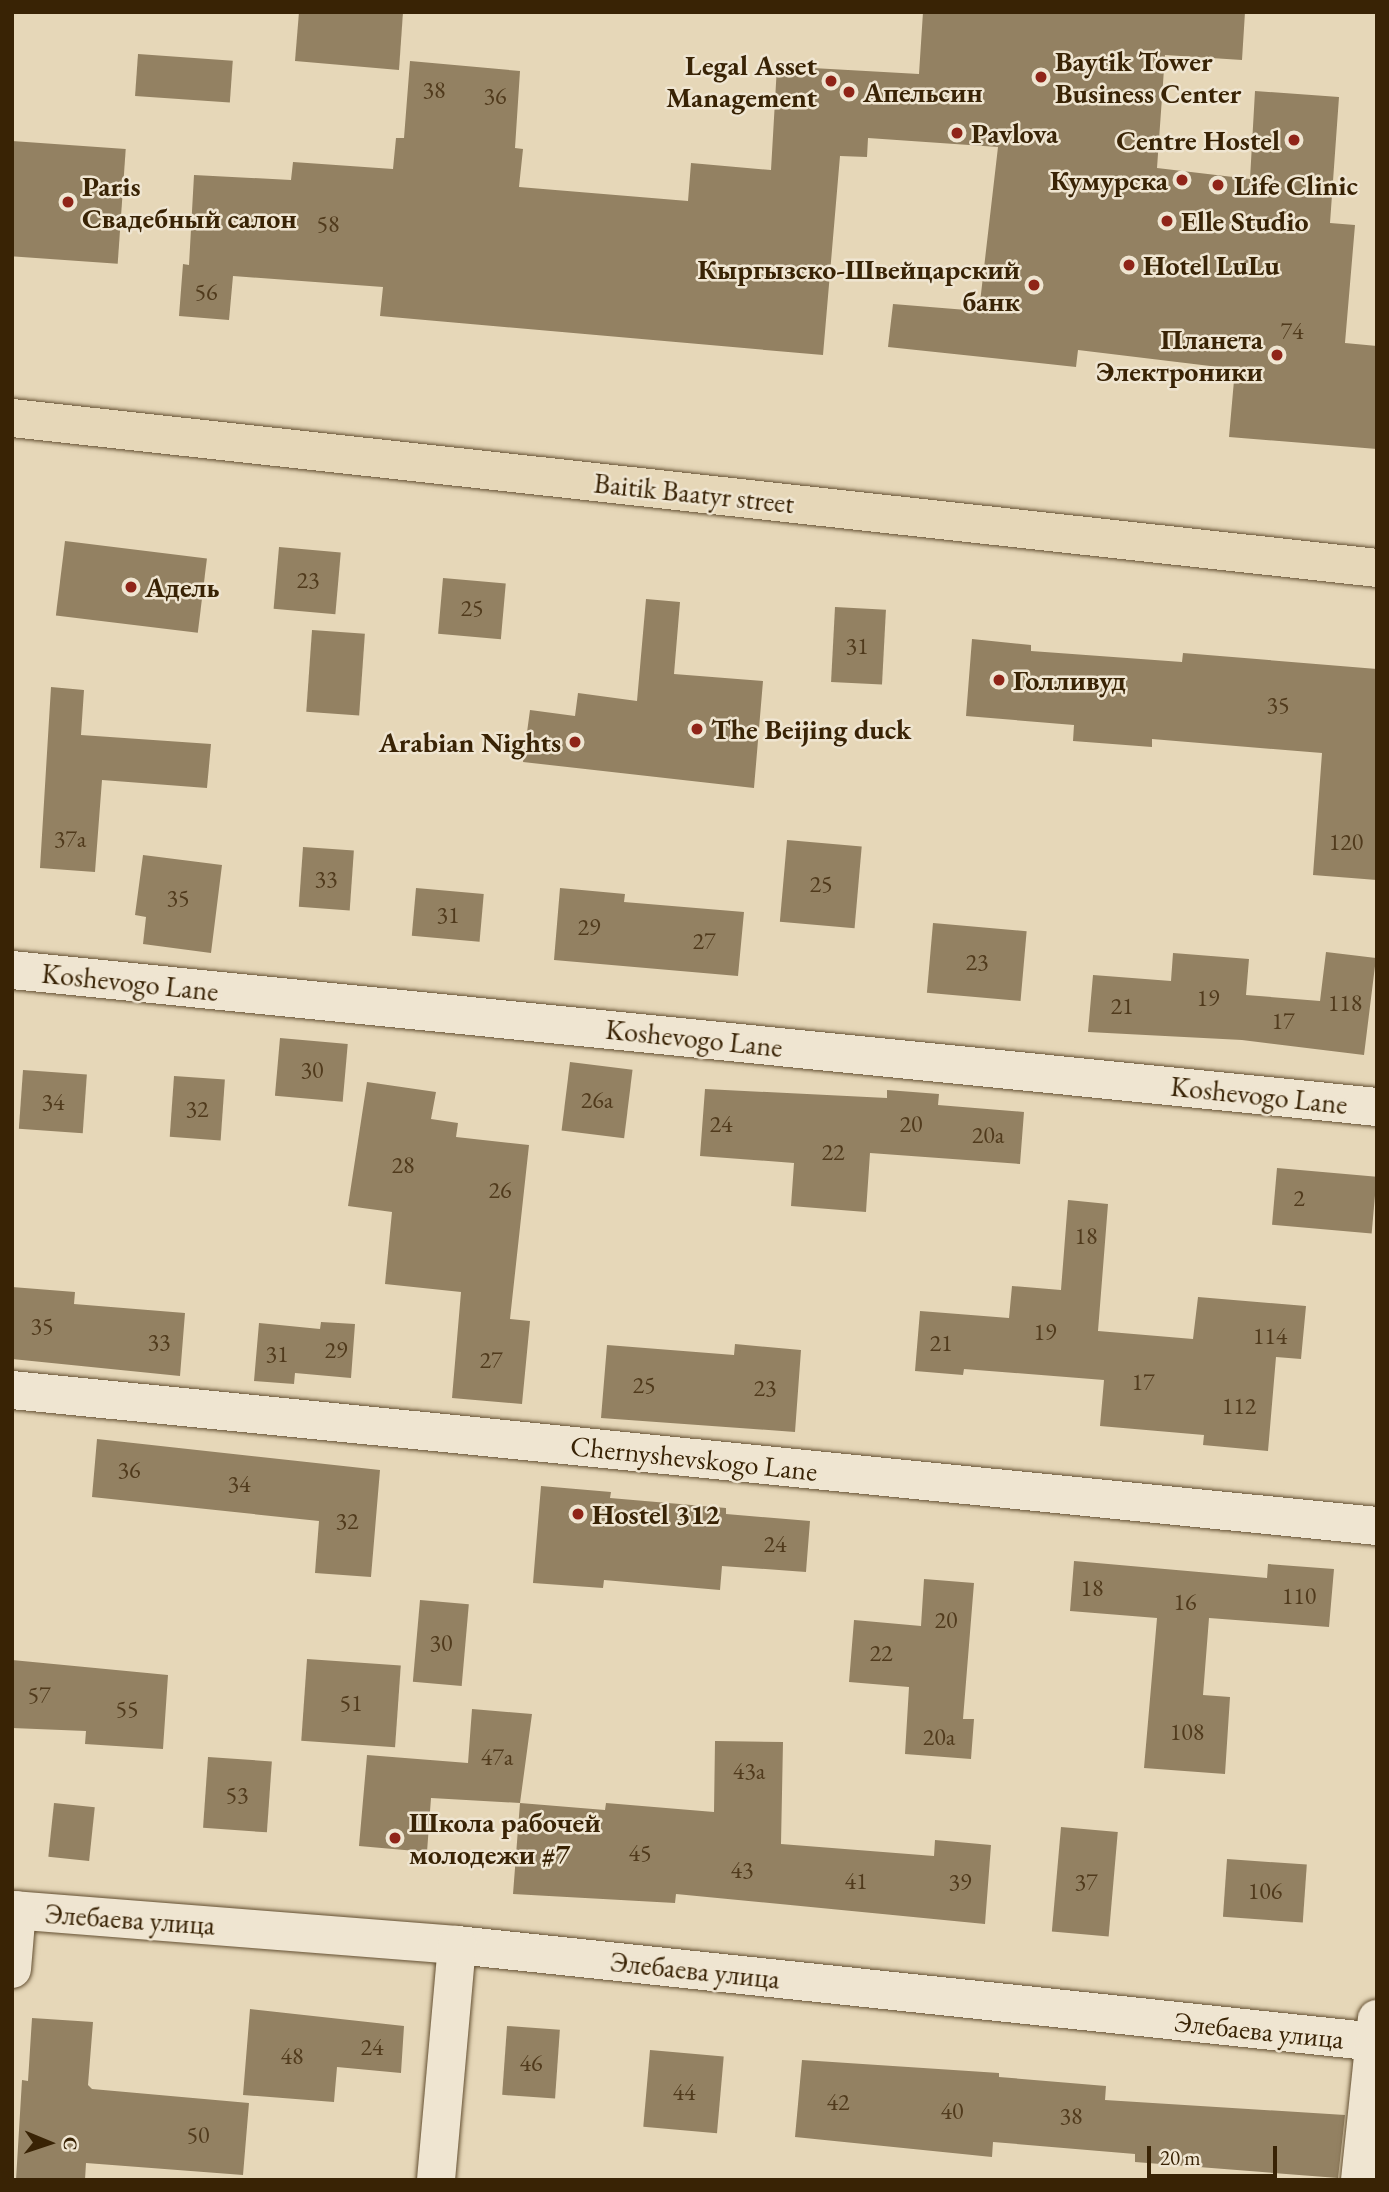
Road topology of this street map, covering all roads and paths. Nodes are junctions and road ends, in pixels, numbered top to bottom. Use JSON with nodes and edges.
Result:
{"nodes":[{"id":1,"x":12,"y":418,"type":"edge"},
{"id":2,"x":1377,"y":568,"type":"edge"},
{"id":3,"x":12,"y":970,"type":"edge"},
{"id":4,"x":1377,"y":1107,"type":"edge"},
{"id":5,"x":12,"y":1390,"type":"edge"},
{"id":6,"x":1377,"y":1526,"type":"edge"},
{"id":7,"x":14,"y":1910,"type":"edge"},
{"id":8,"x":457,"y":1945,"type":"junction"},
{"id":9,"x":12,"y":1969,"type":"edge"},
{"id":10,"x":1376,"y":2035,"type":"edge"},
{"id":11,"x":436,"y":2180,"type":"edge"},
{"id":12,"x":1360,"y":2180,"type":"edge"}],
"edges":[{"from":1,"to":2,"type":"main road","name":"Baitik Baatyr street"},
{"from":3,"to":4,"type":"street","name":"Koshevogo Lane"},
{"from":5,"to":6,"type":"street","name":"Chernyshevskogo Lane"},
{"from":7,"to":8,"type":"street","name":"Элебаева улица"},
{"from":7,"to":9,"type":"street"},
{"from":8,"to":10,"type":"street","name":"Элебаева улица"},
{"from":8,"to":11,"type":"street"},
{"from":10,"to":12,"type":"street"}]}
